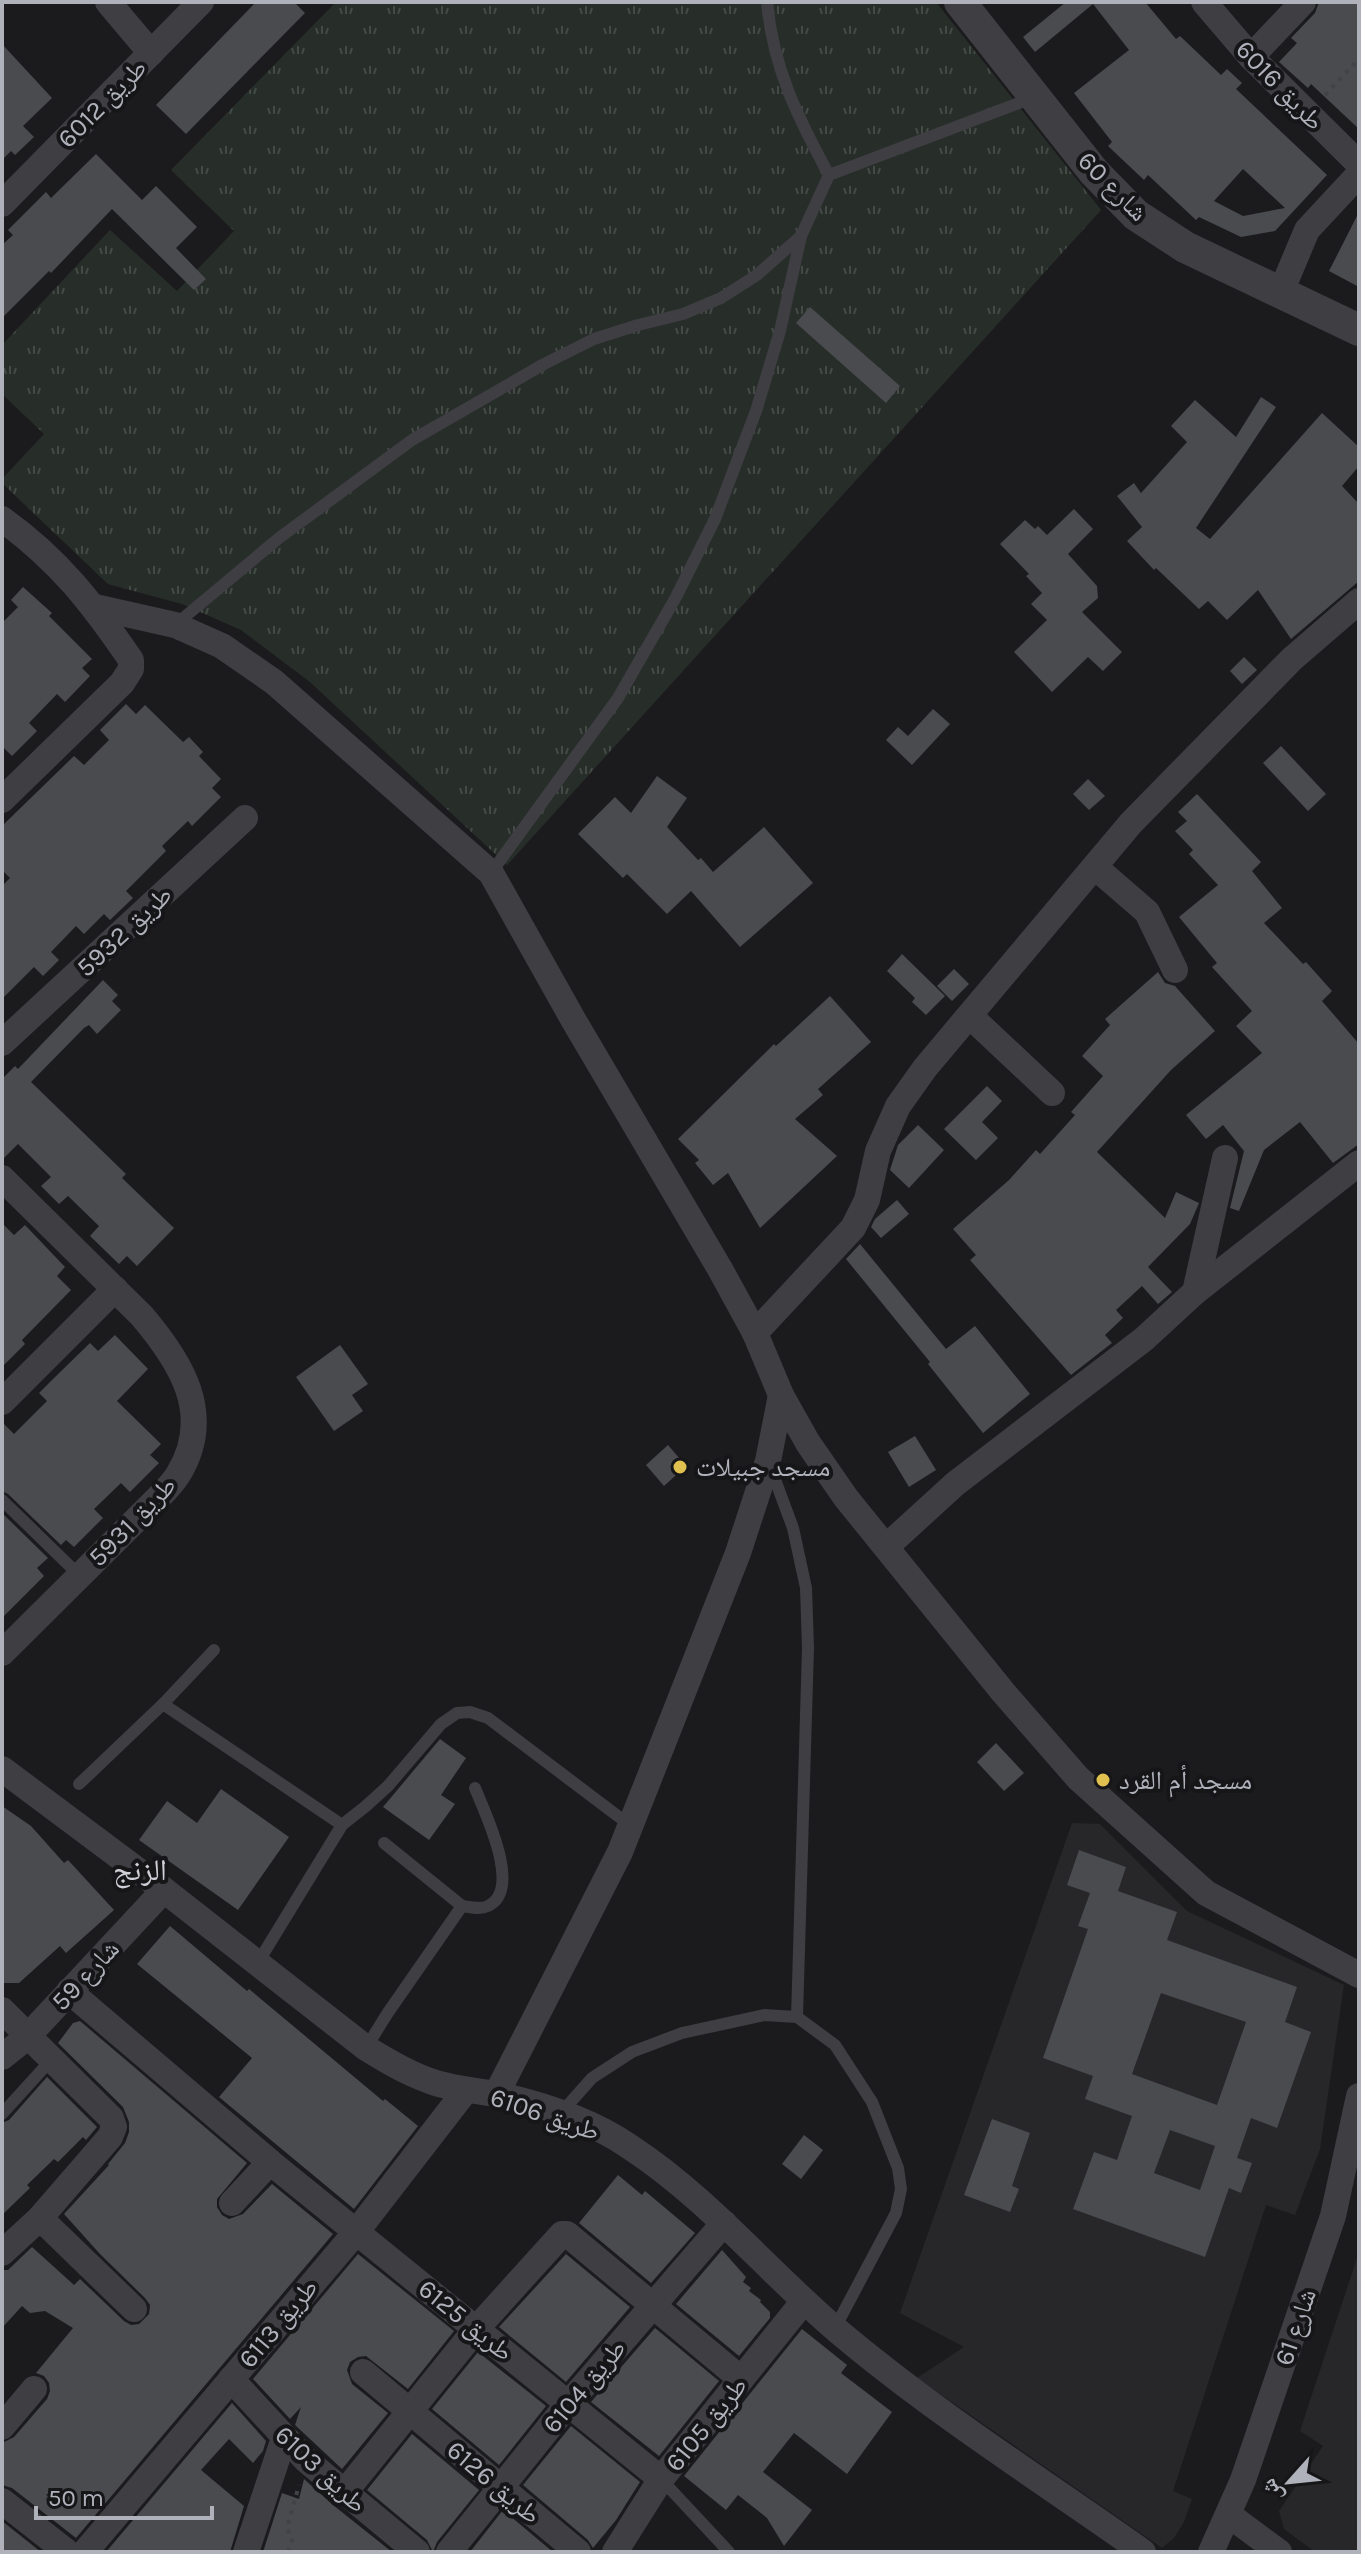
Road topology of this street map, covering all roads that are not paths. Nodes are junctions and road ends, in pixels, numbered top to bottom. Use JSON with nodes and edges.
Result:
{"nodes":[{"id":1,"x":108,"y":2,"type":"edge"},
{"id":2,"x":201,"y":2,"type":"edge"},
{"id":3,"x":767,"y":2,"type":"edge"},
{"id":4,"x":960,"y":2,"type":"edge"},
{"id":5,"x":1204,"y":2,"type":"edge"},
{"id":6,"x":1303,"y":2,"type":"edge"},
{"id":7,"x":151,"y":53,"type":"junction"},
{"id":8,"x":1251,"y":57,"type":"junction"},
{"id":9,"x":1035,"y":97,"type":"junction"},
{"id":10,"x":1359,"y":164,"type":"edge"},
{"id":11,"x":1359,"y":174,"type":"edge"},
{"id":12,"x":829,"y":175,"type":"junction"},
{"id":13,"x":2,"y":204,"type":"edge"},
{"id":14,"x":801,"y":236,"type":"junction"},
{"id":15,"x":1281,"y":292,"type":"junction"},
{"id":16,"x":1359,"y":330,"type":"edge"},
{"id":17,"x":2,"y":519,"type":"edge"},
{"id":18,"x":95,"y":607,"type":"junction"},
{"id":19,"x":1357,"y":609,"type":"edge"},
{"id":20,"x":175,"y":625,"type":"junction"},
{"id":21,"x":2,"y":800,"type":"edge"},
{"id":22,"x":245,"y":818,"type":"dead end"},
{"id":23,"x":1095,"y":867,"type":"junction"},
{"id":24,"x":491,"y":873,"type":"junction"},
{"id":25,"x":1175,"y":970,"type":"dead end"},
{"id":26,"x":970,"y":1016,"type":"junction"},
{"id":27,"x":2,"y":1043,"type":"edge"},
{"id":28,"x":1052,"y":1093,"type":"dead end"},
{"id":29,"x":1225,"y":1158,"type":"dead end"},
{"id":30,"x":1359,"y":1163,"type":"edge"},
{"id":31,"x":2,"y":1178,"type":"edge"},
{"id":32,"x":115,"y":1289,"type":"junction"},
{"id":33,"x":1195,"y":1292,"type":"junction"},
{"id":34,"x":755,"y":1333,"type":"junction"},
{"id":35,"x":781,"y":1395,"type":"junction"},
{"id":36,"x":2,"y":1402,"type":"edge"},
{"id":37,"x":768,"y":1461,"type":"junction"},
{"id":38,"x":2,"y":1500,"type":"edge"},
{"id":39,"x":886,"y":1547,"type":"junction"},
{"id":40,"x":80,"y":1576,"type":"junction"},
{"id":41,"x":214,"y":1650,"type":"dead end"},
{"id":42,"x":2,"y":1653,"type":"edge"},
{"id":43,"x":163,"y":1704,"type":"junction"},
{"id":44,"x":2,"y":1769,"type":"edge"},
{"id":45,"x":79,"y":1784,"type":"dead end"},
{"id":46,"x":475,"y":1788,"type":"dead end"},
{"id":47,"x":342,"y":1825,"type":"junction"},
{"id":48,"x":631,"y":1826,"type":"junction"},
{"id":49,"x":384,"y":1843,"type":"dead end"},
{"id":50,"x":164,"y":1890,"type":"junction"},
{"id":51,"x":462,"y":1906,"type":"junction"},
{"id":52,"x":257,"y":1964,"type":"junction"},
{"id":53,"x":1359,"y":1975,"type":"edge"},
{"id":54,"x":69,"y":1991,"type":"junction"},
{"id":55,"x":2,"y":2010,"type":"edge"},
{"id":56,"x":797,"y":2017,"type":"junction"},
{"id":57,"x":27,"y":2037,"type":"junction"},
{"id":58,"x":366,"y":2048,"type":"junction"},
{"id":59,"x":2,"y":2057,"type":"edge"},
{"id":60,"x":51,"y":2060,"type":"junction"},
{"id":61,"x":466,"y":2090,"type":"junction"},
{"id":62,"x":496,"y":2095,"type":"junction"},
{"id":63,"x":1359,"y":2096,"type":"edge"},
{"id":64,"x":2,"y":2114,"type":"edge"},
{"id":65,"x":559,"y":2114,"type":"junction"},
{"id":66,"x":270,"y":2162,"type":"junction"},
{"id":67,"x":232,"y":2203,"type":"dead end"},
{"id":68,"x":40,"y":2218,"type":"junction"},
{"id":69,"x":724,"y":2223,"type":"junction"},
{"id":70,"x":357,"y":2231,"type":"junction"},
{"id":71,"x":2,"y":2253,"type":"edge"},
{"id":72,"x":804,"y":2301,"type":"junction"},
{"id":73,"x":651,"y":2306,"type":"junction"},
{"id":74,"x":134,"y":2309,"type":"dead end"},
{"id":75,"x":477,"y":2328,"type":"junction"},
{"id":76,"x":835,"y":2328,"type":"junction"},
{"id":77,"x":363,"y":2372,"type":"dead end"},
{"id":78,"x":231,"y":2379,"type":"junction"},
{"id":79,"x":741,"y":2379,"type":"junction"},
{"id":80,"x":34,"y":2389,"type":"dead end"},
{"id":81,"x":568,"y":2404,"type":"junction"},
{"id":82,"x":410,"y":2413,"type":"junction"},
{"id":83,"x":2,"y":2427,"type":"edge"},
{"id":84,"x":284,"y":2438,"type":"junction"},
{"id":85,"x":661,"y":2479,"type":"junction"},
{"id":86,"x":501,"y":2488,"type":"junction"},
{"id":87,"x":344,"y":2493,"type":"junction"},
{"id":88,"x":2,"y":2501,"type":"edge"},
{"id":89,"x":1229,"y":2515,"type":"junction"},
{"id":90,"x":67,"y":2552,"type":"edge"},
{"id":91,"x":85,"y":2552,"type":"edge"},
{"id":92,"x":246,"y":2552,"type":"edge"},
{"id":93,"x":417,"y":2552,"type":"edge"},
{"id":94,"x":449,"y":2552,"type":"edge"},
{"id":95,"x":578,"y":2552,"type":"edge"},
{"id":96,"x":615,"y":2552,"type":"edge"},
{"id":97,"x":729,"y":2552,"type":"edge"},
{"id":98,"x":1143,"y":2552,"type":"edge"},
{"id":99,"x":1211,"y":2552,"type":"edge"},
{"id":100,"x":1279,"y":2552,"type":"edge"}],
"edges":[{"from":1,"to":7,"type":"street"},
{"from":2,"to":7,"type":"street","name":"طريق 6012"},
{"from":3,"to":12,"type":"lane"},
{"from":4,"to":9,"type":"street","name":"شارع 60"},
{"from":5,"to":8,"type":"street","name":"طريق 6016"},
{"from":6,"to":8,"type":"street"},
{"from":7,"to":13,"type":"street","name":"طريق 6012"},
{"from":8,"to":10,"type":"street","name":"طريق 6016"},
{"from":9,"to":12,"type":"lane"},
{"from":9,"to":15,"type":"street","name":"شارع 60"},
{"from":11,"to":15,"type":"street"},
{"from":12,"to":14,"type":"lane"},
{"from":14,"to":20,"type":"lane"},
{"from":14,"to":24,"type":"lane"},
{"from":15,"to":16,"type":"street","name":"شارع 60"},
{"from":17,"to":18,"type":"street"},
{"from":18,"to":20,"type":"street"},
{"from":18,"to":21,"type":"street"},
{"from":19,"to":23,"type":"street"},
{"from":20,"to":24,"type":"street"},
{"from":22,"to":27,"type":"street","name":"طريق 5932"},
{"from":23,"to":25,"type":"street"},
{"from":23,"to":26,"type":"street"},
{"from":24,"to":34,"type":"street"},
{"from":26,"to":28,"type":"street"},
{"from":26,"to":34,"type":"street"},
{"from":29,"to":33,"type":"street"},
{"from":30,"to":33,"type":"street"},
{"from":31,"to":32,"type":"street","name":"طريق 5931"},
{"from":32,"to":36,"type":"street"},
{"from":32,"to":40,"type":"street","name":"طريق 5931"},
{"from":33,"to":39,"type":"street"},
{"from":34,"to":35,"type":"street"},
{"from":35,"to":37,"type":"street"},
{"from":35,"to":39,"type":"street"},
{"from":37,"to":48,"type":"street"},
{"from":37,"to":56,"type":"lane"},
{"from":38,"to":40,"type":"lane"},
{"from":39,"to":53,"type":"street"},
{"from":40,"to":42,"type":"street","name":"طريق 5931"},
{"from":41,"to":43,"type":"lane"},
{"from":43,"to":45,"type":"lane"},
{"from":43,"to":47,"type":"lane"},
{"from":44,"to":50,"type":"street","name":"طريق 6106"},
{"from":46,"to":51,"type":"lane"},
{"from":47,"to":48,"type":"lane"},
{"from":47,"to":52,"type":"lane"},
{"from":48,"to":62,"type":"street"},
{"from":49,"to":51,"type":"lane"},
{"from":50,"to":52,"type":"street","name":"طريق 6106"},
{"from":50,"to":54,"type":"street","name":"شارع 59"},
{"from":51,"to":58,"type":"lane"},
{"from":52,"to":58,"type":"street","name":"طريق 6106"},
{"from":54,"to":57,"type":"street","name":"شارع 59"},
{"from":54,"to":66,"type":"street","name":"طريق 6125"},
{"from":55,"to":57,"type":"street"},
{"from":56,"to":65,"type":"lane"},
{"from":56,"to":76,"type":"lane"},
{"from":57,"to":59,"type":"street","name":"شارع 59"},
{"from":57,"to":60,"type":"street"},
{"from":58,"to":61,"type":"street","name":"طريق 6106"},
{"from":60,"to":64,"type":"lane"},
{"from":60,"to":68,"type":"street"},
{"from":61,"to":62,"type":"street","name":"طريق 6106"},
{"from":61,"to":70,"type":"street","name":"طريق 6113"},
{"from":62,"to":65,"type":"street","name":"طريق 6106"},
{"from":63,"to":89,"type":"street","name":"شارع 61"},
{"from":65,"to":69,"type":"street","name":"طريق 6106"},
{"from":66,"to":67,"type":"street"},
{"from":66,"to":70,"type":"street","name":"طريق 6125"},
{"from":68,"to":71,"type":"street"},
{"from":68,"to":74,"type":"street"},
{"from":69,"to":72,"type":"street","name":"طريق 6106"},
{"from":69,"to":73,"type":"street","name":"طريق 6104"},
{"from":70,"to":75,"type":"street","name":"طريق 6125"},
{"from":70,"to":78,"type":"street","name":"طريق 6113"},
{"from":72,"to":76,"type":"street","name":"طريق 6106"},
{"from":72,"to":79,"type":"street","name":"طريق 6105"},
{"from":73,"to":75,"type":"street"},
{"from":73,"to":79,"type":"street"},
{"from":73,"to":81,"type":"street","name":"طريق 6104"},
{"from":75,"to":81,"type":"street","name":"طريق 6125"},
{"from":75,"to":82,"type":"street"},
{"from":76,"to":98,"type":"street","name":"طريق 6106"},
{"from":77,"to":82,"type":"street","name":"طريق 6126"},
{"from":78,"to":84,"type":"street","name":"طريق 6103"},
{"from":78,"to":91,"type":"street","name":"طريق 6113"},
{"from":79,"to":85,"type":"street","name":"طريق 6105"},
{"from":80,"to":83,"type":"street"},
{"from":81,"to":85,"type":"street","name":"طريق 6125"},
{"from":81,"to":86,"type":"street","name":"طريق 6104"},
{"from":82,"to":86,"type":"street","name":"طريق 6126"},
{"from":82,"to":87,"type":"street"},
{"from":84,"to":87,"type":"street","name":"طريق 6103"},
{"from":84,"to":92,"type":"street"},
{"from":85,"to":96,"type":"street","name":"طريق 6105"},
{"from":85,"to":97,"type":"lane"},
{"from":86,"to":94,"type":"street","name":"طريق 6104"},
{"from":86,"to":95,"type":"street","name":"طريق 6126"},
{"from":87,"to":93,"type":"street","name":"طريق 6103"},
{"from":88,"to":90,"type":"street"},
{"from":89,"to":99,"type":"street","name":"شارع 61"},
{"from":89,"to":100,"type":"street"}]}
